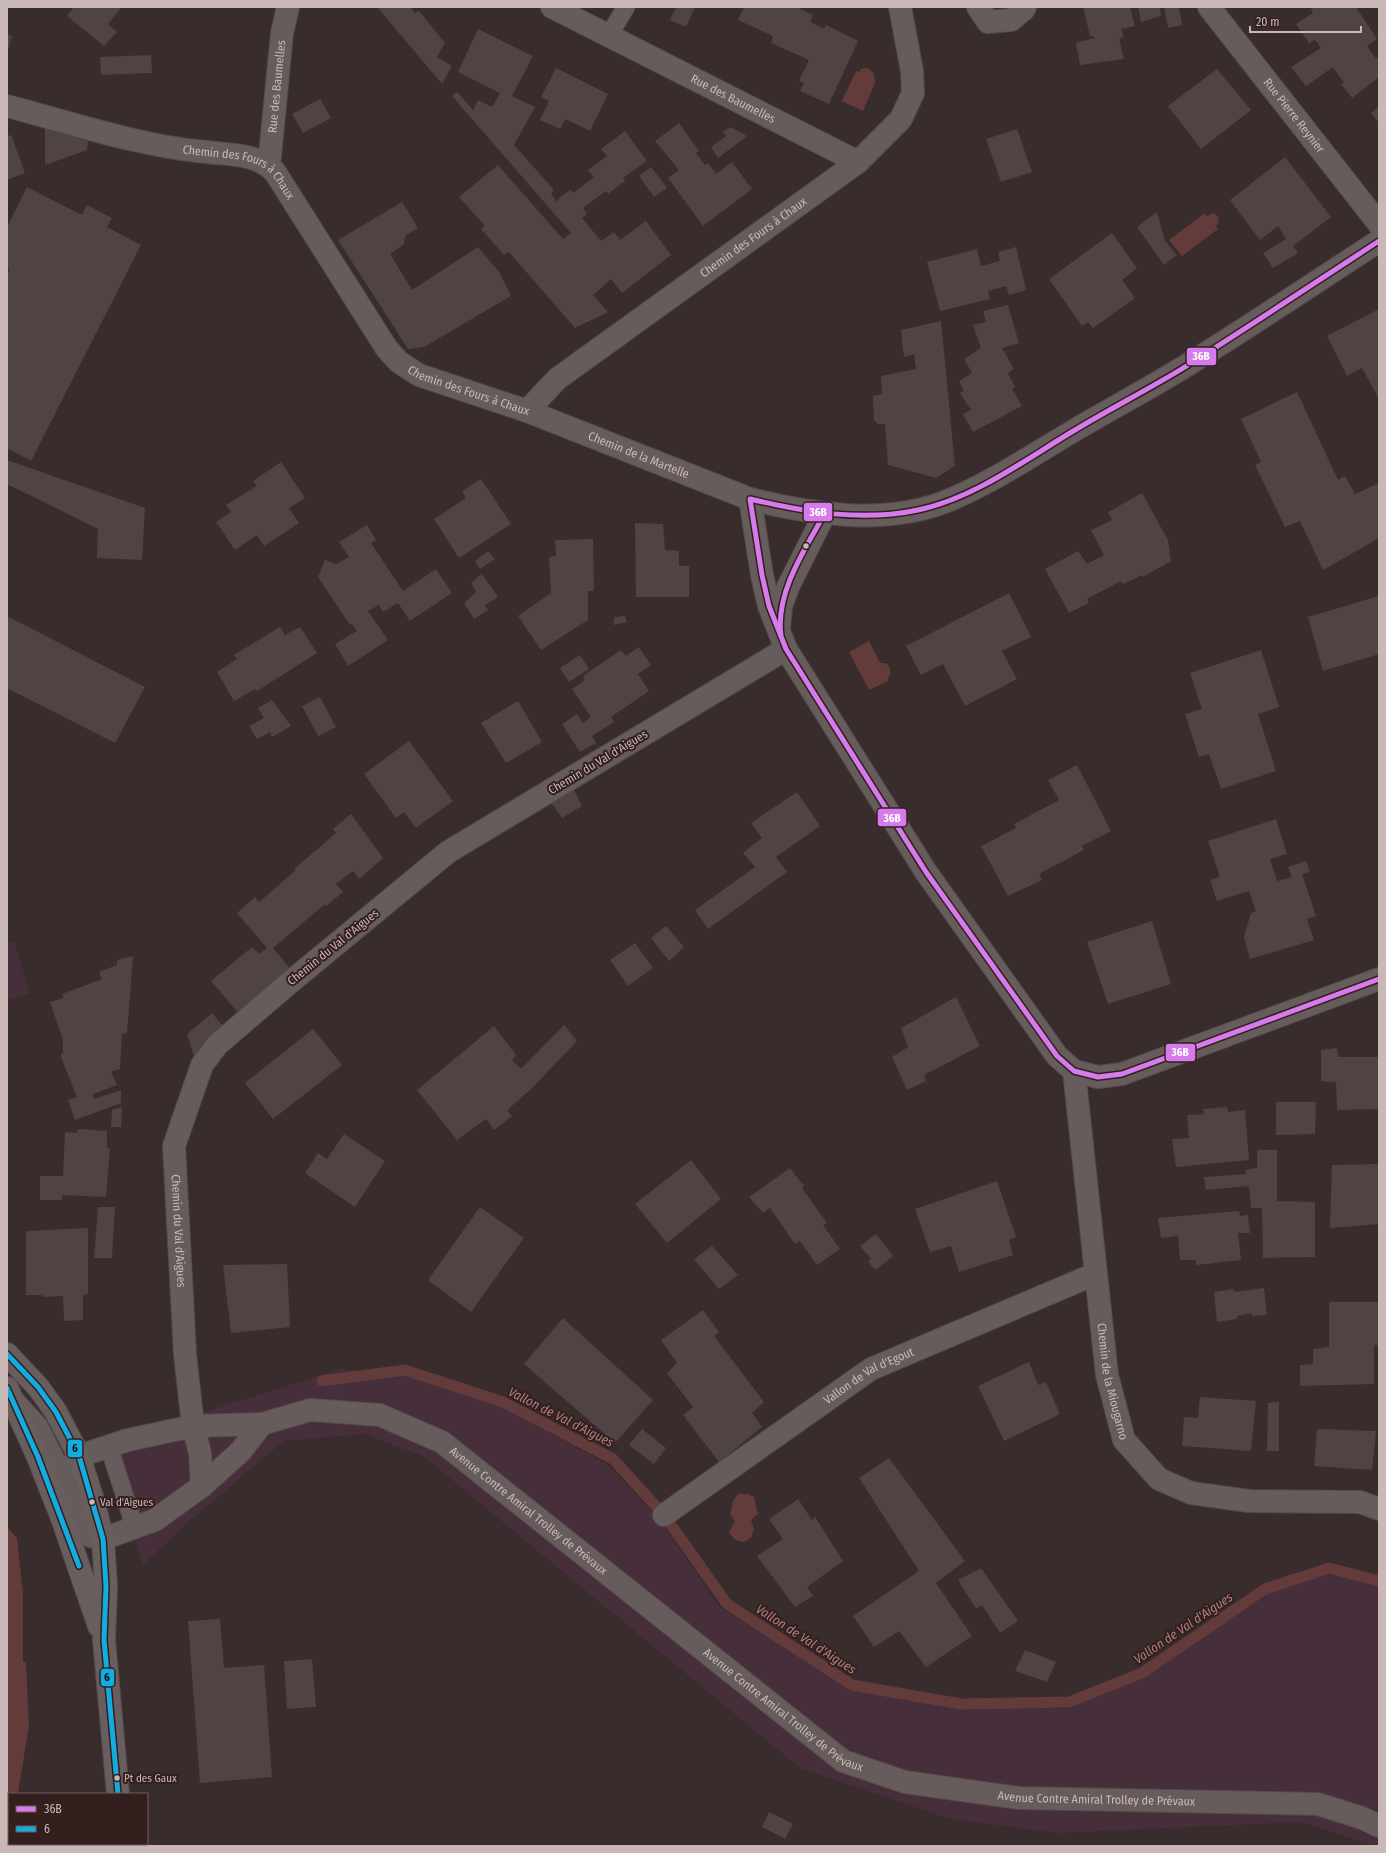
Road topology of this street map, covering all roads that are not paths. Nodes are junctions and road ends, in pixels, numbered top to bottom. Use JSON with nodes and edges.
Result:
{"nodes":[{"id":1,"x":288,"y":7,"type":"edge"},
{"id":2,"x":552,"y":7,"type":"edge"},
{"id":3,"x":626,"y":7,"type":"edge"},
{"id":4,"x":900,"y":7,"type":"edge"},
{"id":5,"x":978,"y":7,"type":"edge"},
{"id":6,"x":1025,"y":7,"type":"edge"},
{"id":7,"x":1209,"y":7,"type":"edge"},
{"id":8,"x":609,"y":35,"type":"junction"},
{"id":9,"x":7,"y":106,"type":"edge"},
{"id":10,"x":858,"y":162,"type":"junction"},
{"id":11,"x":269,"y":166,"type":"junction"},
{"id":12,"x":1379,"y":224,"type":"edge"},
{"id":13,"x":1379,"y":241,"type":"edge"},
{"id":14,"x":527,"y":411,"type":"junction"},
{"id":15,"x":750,"y":499,"type":"junction"},
{"id":16,"x":825,"y":513,"type":"junction"},
{"id":17,"x":783,"y":640,"type":"junction"},
{"id":18,"x":1379,"y":979,"type":"edge"},
{"id":19,"x":1074,"y":1071,"type":"junction"},
{"id":20,"x":1095,"y":1274,"type":"junction"},
{"id":21,"x":7,"y":1354,"type":"edge"},
{"id":22,"x":10,"y":1394,"type":"edge"},
{"id":23,"x":262,"y":1424,"type":"junction"},
{"id":24,"x":193,"y":1426,"type":"junction"},
{"id":25,"x":108,"y":1447,"type":"junction"},
{"id":26,"x":79,"y":1456,"type":"junction"},
{"id":27,"x":62,"y":1477,"type":"junction"},
{"id":28,"x":202,"y":1486,"type":"junction"},
{"id":29,"x":1379,"y":1509,"type":"edge"},
{"id":30,"x":664,"y":1515,"type":"dead end"},
{"id":31,"x":62,"y":1518,"type":"junction"},
{"id":32,"x":135,"y":1528,"type":"junction"},
{"id":33,"x":103,"y":1540,"type":"junction"},
{"id":34,"x":104,"y":1640,"type":"junction"},
{"id":35,"x":118,"y":1793,"type":"edge"},
{"id":36,"x":1379,"y":1826,"type":"edge"}],
"edges":[{"from":1,"to":11,"type":"street","name":"Rue des Baumelles"},
{"from":2,"to":8,"type":"street","name":"Rue des Baumelles"},
{"from":3,"to":8,"type":"lane"},
{"from":4,"to":10,"type":"street","name":"Chemin des Fours à Chaux"},
{"from":5,"to":6,"type":"street"},
{"from":7,"to":12,"type":"street","name":"Rue Pierre Reynier"},
{"from":8,"to":10,"type":"street","name":"Rue des Baumelles"},
{"from":9,"to":11,"type":"street","name":"Chemin des Fours à Chaux"},
{"from":10,"to":14,"type":"street","name":"Chemin des Fours à Chaux"},
{"from":11,"to":14,"type":"street","name":"Chemin des Fours à Chaux"},
{"from":13,"to":16,"type":"street","name":"Chemin de la Martelle"},
{"from":14,"to":15,"type":"street","name":"Chemin de la Martelle"},
{"from":15,"to":16,"type":"street","name":"Chemin de la Martelle"},
{"from":15,"to":17,"type":"street"},
{"from":16,"to":17,"type":"street"},
{"from":17,"to":19,"type":"street"},
{"from":17,"to":24,"type":"street","name":"Chemin du Val d'Aigues"},
{"from":18,"to":19,"type":"street"},
{"from":19,"to":20,"type":"street","name":"Chemin de la Miougarno"},
{"from":20,"to":29,"type":"street","name":"Chemin de la Miougarno"},
{"from":20,"to":30,"type":"street","name":"Vallon de Val d'Egout"},
{"from":21,"to":26,"type":"main road"},
{"from":22,"to":27,"type":"street"},
{"from":22,"to":31,"type":"main road"},
{"from":23,"to":24,"type":"street","name":"Avenue Contre Amiral Trolley de Prévaux"},
{"from":23,"to":28,"type":"street"},
{"from":23,"to":36,"type":"street","name":"Avenue Contre Amiral Trolley de Prévaux"},
{"from":24,"to":25,"type":"street","name":"Avenue Contre Amiral Trolley de Prévaux"},
{"from":24,"to":28,"type":"street","name":"Chemin du Val d'Aigues"},
{"from":25,"to":26,"type":"street","name":"Avenue Contre Amiral Trolley de Prévaux"},
{"from":25,"to":32,"type":"lane"},
{"from":26,"to":27,"type":"street"},
{"from":26,"to":33,"type":"main road"},
{"from":27,"to":31,"type":"street"},
{"from":27,"to":33,"type":"street"},
{"from":28,"to":32,"type":"street"},
{"from":31,"to":34,"type":"main road"},
{"from":32,"to":33,"type":"street"},
{"from":33,"to":34,"type":"main road"},
{"from":34,"to":35,"type":"main road"}]}
